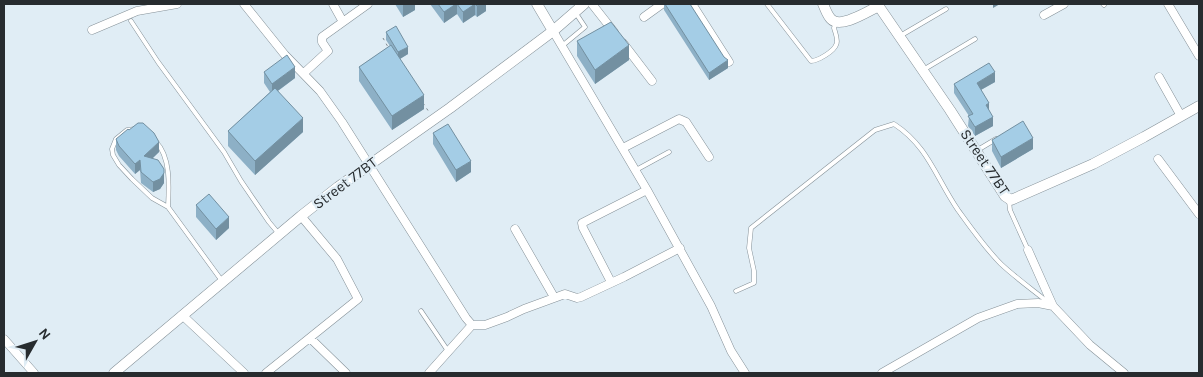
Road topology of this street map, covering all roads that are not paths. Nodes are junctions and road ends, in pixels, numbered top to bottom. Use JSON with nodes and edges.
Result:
{"nodes":[{"id":1,"x":177,"y":4,"type":"edge"},
{"id":2,"x":244,"y":4,"type":"edge"},
{"id":3,"x":333,"y":4,"type":"edge"},
{"id":4,"x":368,"y":4,"type":"edge"},
{"id":5,"x":537,"y":4,"type":"edge"},
{"id":6,"x":584,"y":4,"type":"edge"},
{"id":7,"x":592,"y":4,"type":"edge"},
{"id":8,"x":662,"y":4,"type":"edge"},
{"id":9,"x":692,"y":4,"type":"edge"},
{"id":10,"x":767,"y":4,"type":"edge"},
{"id":11,"x":823,"y":4,"type":"edge"},
{"id":12,"x":1064,"y":4,"type":"edge"},
{"id":13,"x":1168,"y":4,"type":"edge"},
{"id":14,"x":881,"y":6,"type":"edge"},
{"id":15,"x":946,"y":9,"type":"dead end"},
{"id":16,"x":575,"y":12,"type":"junction"},
{"id":17,"x":1044,"y":15,"type":"dead end"},
{"id":18,"x":644,"y":16,"type":"dead end"},
{"id":19,"x":131,"y":21,"type":"dead end"},
{"id":20,"x":343,"y":22,"type":"junction"},
{"id":21,"x":836,"y":22,"type":"junction"},
{"id":22,"x":92,"y":30,"type":"dead end"},
{"id":23,"x":553,"y":31,"type":"junction"},
{"id":24,"x":900,"y":36,"type":"junction"},
{"id":25,"x":975,"y":39,"type":"dead end"},
{"id":26,"x":562,"y":46,"type":"junction"},
{"id":27,"x":1199,"y":56,"type":"edge"},
{"id":28,"x":729,"y":62,"type":"edge"},
{"id":29,"x":923,"y":70,"type":"junction"},
{"id":30,"x":304,"y":73,"type":"junction"},
{"id":31,"x":1159,"y":77,"type":"dead end"},
{"id":32,"x":652,"y":81,"type":"dead end"},
{"id":33,"x":1199,"y":106,"type":"edge"},
{"id":34,"x":1181,"y":116,"type":"junction"},
{"id":35,"x":144,"y":129,"type":"edge"},
{"id":36,"x":998,"y":138,"type":"edge"},
{"id":37,"x":154,"y":139,"type":"edge"},
{"id":38,"x":623,"y":148,"type":"junction"},
{"id":39,"x":976,"y":151,"type":"junction"},
{"id":40,"x":670,"y":152,"type":"dead end"},
{"id":41,"x":709,"y":157,"type":"dead end"},
{"id":42,"x":1158,"y":159,"type":"dead end"},
{"id":43,"x":369,"y":164,"type":"junction"},
{"id":44,"x":636,"y":170,"type":"junction"},
{"id":45,"x":647,"y":190,"type":"junction"},
{"id":46,"x":1008,"y":199,"type":"junction"},
{"id":47,"x":168,"y":206,"type":"junction"},
{"id":48,"x":1199,"y":214,"type":"edge"},
{"id":49,"x":301,"y":216,"type":"junction"},
{"id":50,"x":515,"y":229,"type":"dead end"},
{"id":51,"x":279,"y":234,"type":"junction"},
{"id":52,"x":680,"y":248,"type":"junction"},
{"id":53,"x":1028,"y":250,"type":"joint"},
{"id":54,"x":222,"y":281,"type":"junction"},
{"id":55,"x":611,"y":282,"type":"junction"},
{"id":56,"x":736,"y":291,"type":"dead end"},
{"id":57,"x":554,"y":298,"type":"junction"},
{"id":58,"x":1053,"y":306,"type":"junction"},
{"id":59,"x":421,"y":311,"type":"dead end"},
{"id":60,"x":182,"y":315,"type":"junction"},
{"id":61,"x":472,"y":325,"type":"junction"},
{"id":62,"x":310,"y":338,"type":"junction"},
{"id":63,"x":4,"y":339,"type":"edge"},
{"id":64,"x":449,"y":351,"type":"junction"},
{"id":65,"x":117,"y":372,"type":"edge"},
{"id":66,"x":34,"y":373,"type":"edge"},
{"id":67,"x":244,"y":373,"type":"edge"},
{"id":68,"x":266,"y":373,"type":"edge"},
{"id":69,"x":346,"y":373,"type":"edge"},
{"id":70,"x":429,"y":373,"type":"edge"},
{"id":71,"x":745,"y":373,"type":"edge"},
{"id":72,"x":882,"y":373,"type":"edge"},
{"id":73,"x":1124,"y":373,"type":"edge"}],
"edges":[{"from":1,"to":22,"type":"street"},
{"from":2,"to":30,"type":"street"},
{"from":3,"to":20,"type":"street"},
{"from":4,"to":20,"type":"street"},
{"from":5,"to":23,"type":"street"},
{"from":6,"to":16,"type":"street","name":"Street 77BT"},
{"from":7,"to":32,"type":"street"},
{"from":8,"to":18,"type":"street"},
{"from":9,"to":28,"type":"street"},
{"from":10,"to":21,"type":"lane"},
{"from":11,"to":21,"type":"street"},
{"from":12,"to":17,"type":"street"},
{"from":13,"to":27,"type":"street"},
{"from":14,"to":21,"type":"street","name":"Street 77BT"},
{"from":14,"to":24,"type":"street","name":"Street 77BT"},
{"from":15,"to":24,"type":"lane"},
{"from":16,"to":23,"type":"street","name":"Street 77BT"},
{"from":16,"to":26,"type":"lane"},
{"from":19,"to":51,"type":"lane"},
{"from":20,"to":30,"type":"street"},
{"from":23,"to":26,"type":"street"},
{"from":23,"to":43,"type":"street","name":"Street 77BT"},
{"from":24,"to":29,"type":"street","name":"Street 77BT"},
{"from":25,"to":29,"type":"lane"},
{"from":26,"to":38,"type":"street"},
{"from":29,"to":39,"type":"street","name":"Street 77BT"},
{"from":30,"to":43,"type":"street"},
{"from":31,"to":34,"type":"street"},
{"from":33,"to":34,"type":"street","name":"Street 77BT"},
{"from":34,"to":46,"type":"street","name":"Street 77BT"},
{"from":35,"to":47,"type":"lane"},
{"from":36,"to":39,"type":"lane"},
{"from":37,"to":47,"type":"lane"},
{"from":38,"to":41,"type":"street"},
{"from":38,"to":44,"type":"street"},
{"from":39,"to":46,"type":"street","name":"Street 77BT"},
{"from":40,"to":44,"type":"lane"},
{"from":42,"to":48,"type":"street"},
{"from":43,"to":49,"type":"street","name":"Street 77BT"},
{"from":43,"to":61,"type":"street"},
{"from":44,"to":45,"type":"street"},
{"from":45,"to":52,"type":"street"},
{"from":45,"to":55,"type":"street"},
{"from":46,"to":53,"type":"lane"},
{"from":47,"to":54,"type":"lane"},
{"from":49,"to":51,"type":"street","name":"Street 77BT"},
{"from":49,"to":62,"type":"street"},
{"from":50,"to":57,"type":"street"},
{"from":51,"to":54,"type":"street","name":"Street 77BT"},
{"from":52,"to":55,"type":"street"},
{"from":52,"to":71,"type":"street"},
{"from":53,"to":58,"type":"street"},
{"from":54,"to":60,"type":"street","name":"Street 77BT"},
{"from":55,"to":57,"type":"street"},
{"from":56,"to":58,"type":"lane"},
{"from":57,"to":61,"type":"street"},
{"from":58,"to":72,"type":"street"},
{"from":58,"to":73,"type":"street"},
{"from":59,"to":64,"type":"lane"},
{"from":60,"to":65,"type":"street","name":"Street 77BT"},
{"from":60,"to":67,"type":"street"},
{"from":61,"to":64,"type":"street"},
{"from":62,"to":68,"type":"street"},
{"from":62,"to":69,"type":"street"},
{"from":63,"to":66,"type":"street"},
{"from":64,"to":70,"type":"street"}]}
